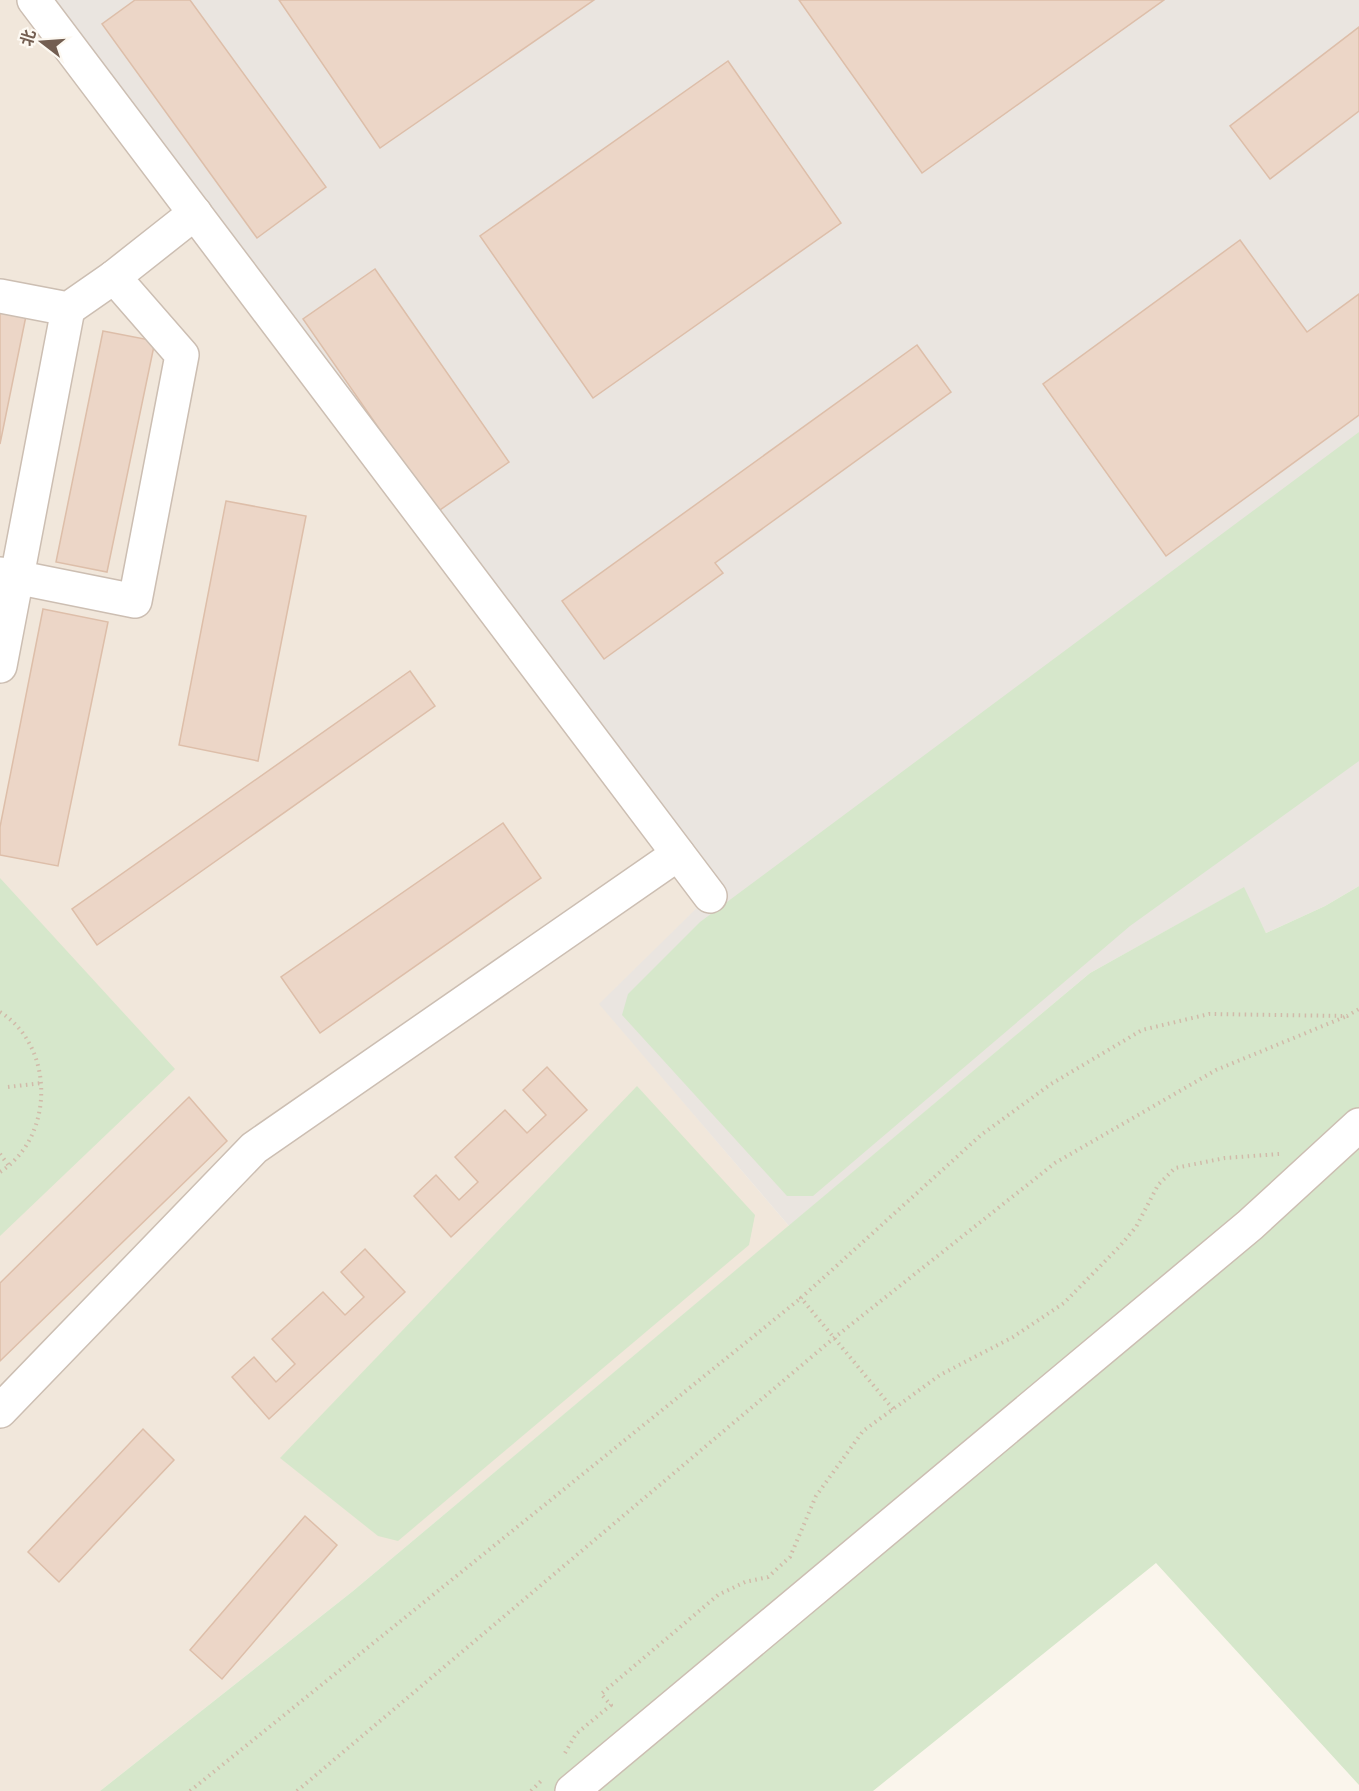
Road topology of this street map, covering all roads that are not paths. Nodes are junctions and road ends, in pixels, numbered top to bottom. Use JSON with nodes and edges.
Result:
{"nodes":[{"id":1,"x":34,"y":0,"type":"edge"},
{"id":2,"x":195,"y":213,"type":"junction"},
{"id":3,"x":114,"y":277,"type":"junction"},
{"id":4,"x":0,"y":296,"type":"edge"},
{"id":5,"x":68,"y":309,"type":"junction"},
{"id":6,"x":8,"y":576,"type":"edge"},
{"id":7,"x":0,"y":666,"type":"edge"},
{"id":8,"x":678,"y":854,"type":"dead end"},
{"id":9,"x":710,"y":896,"type":"dead end"},
{"id":10,"x":1359,"y":1125,"type":"edge"},
{"id":11,"x":0,"y":1412,"type":"edge"},
{"id":12,"x":559,"y":1784,"type":"edge"}],
"edges":[{"from":1,"to":2,"type":"street"},
{"from":2,"to":3,"type":"street"},
{"from":2,"to":9,"type":"street"},
{"from":3,"to":5,"type":"street"},
{"from":3,"to":6,"type":"street"},
{"from":4,"to":5,"type":"street"},
{"from":5,"to":6,"type":"street"},
{"from":6,"to":7,"type":"street"},
{"from":8,"to":11,"type":"street"},
{"from":10,"to":12,"type":"street"}]}
